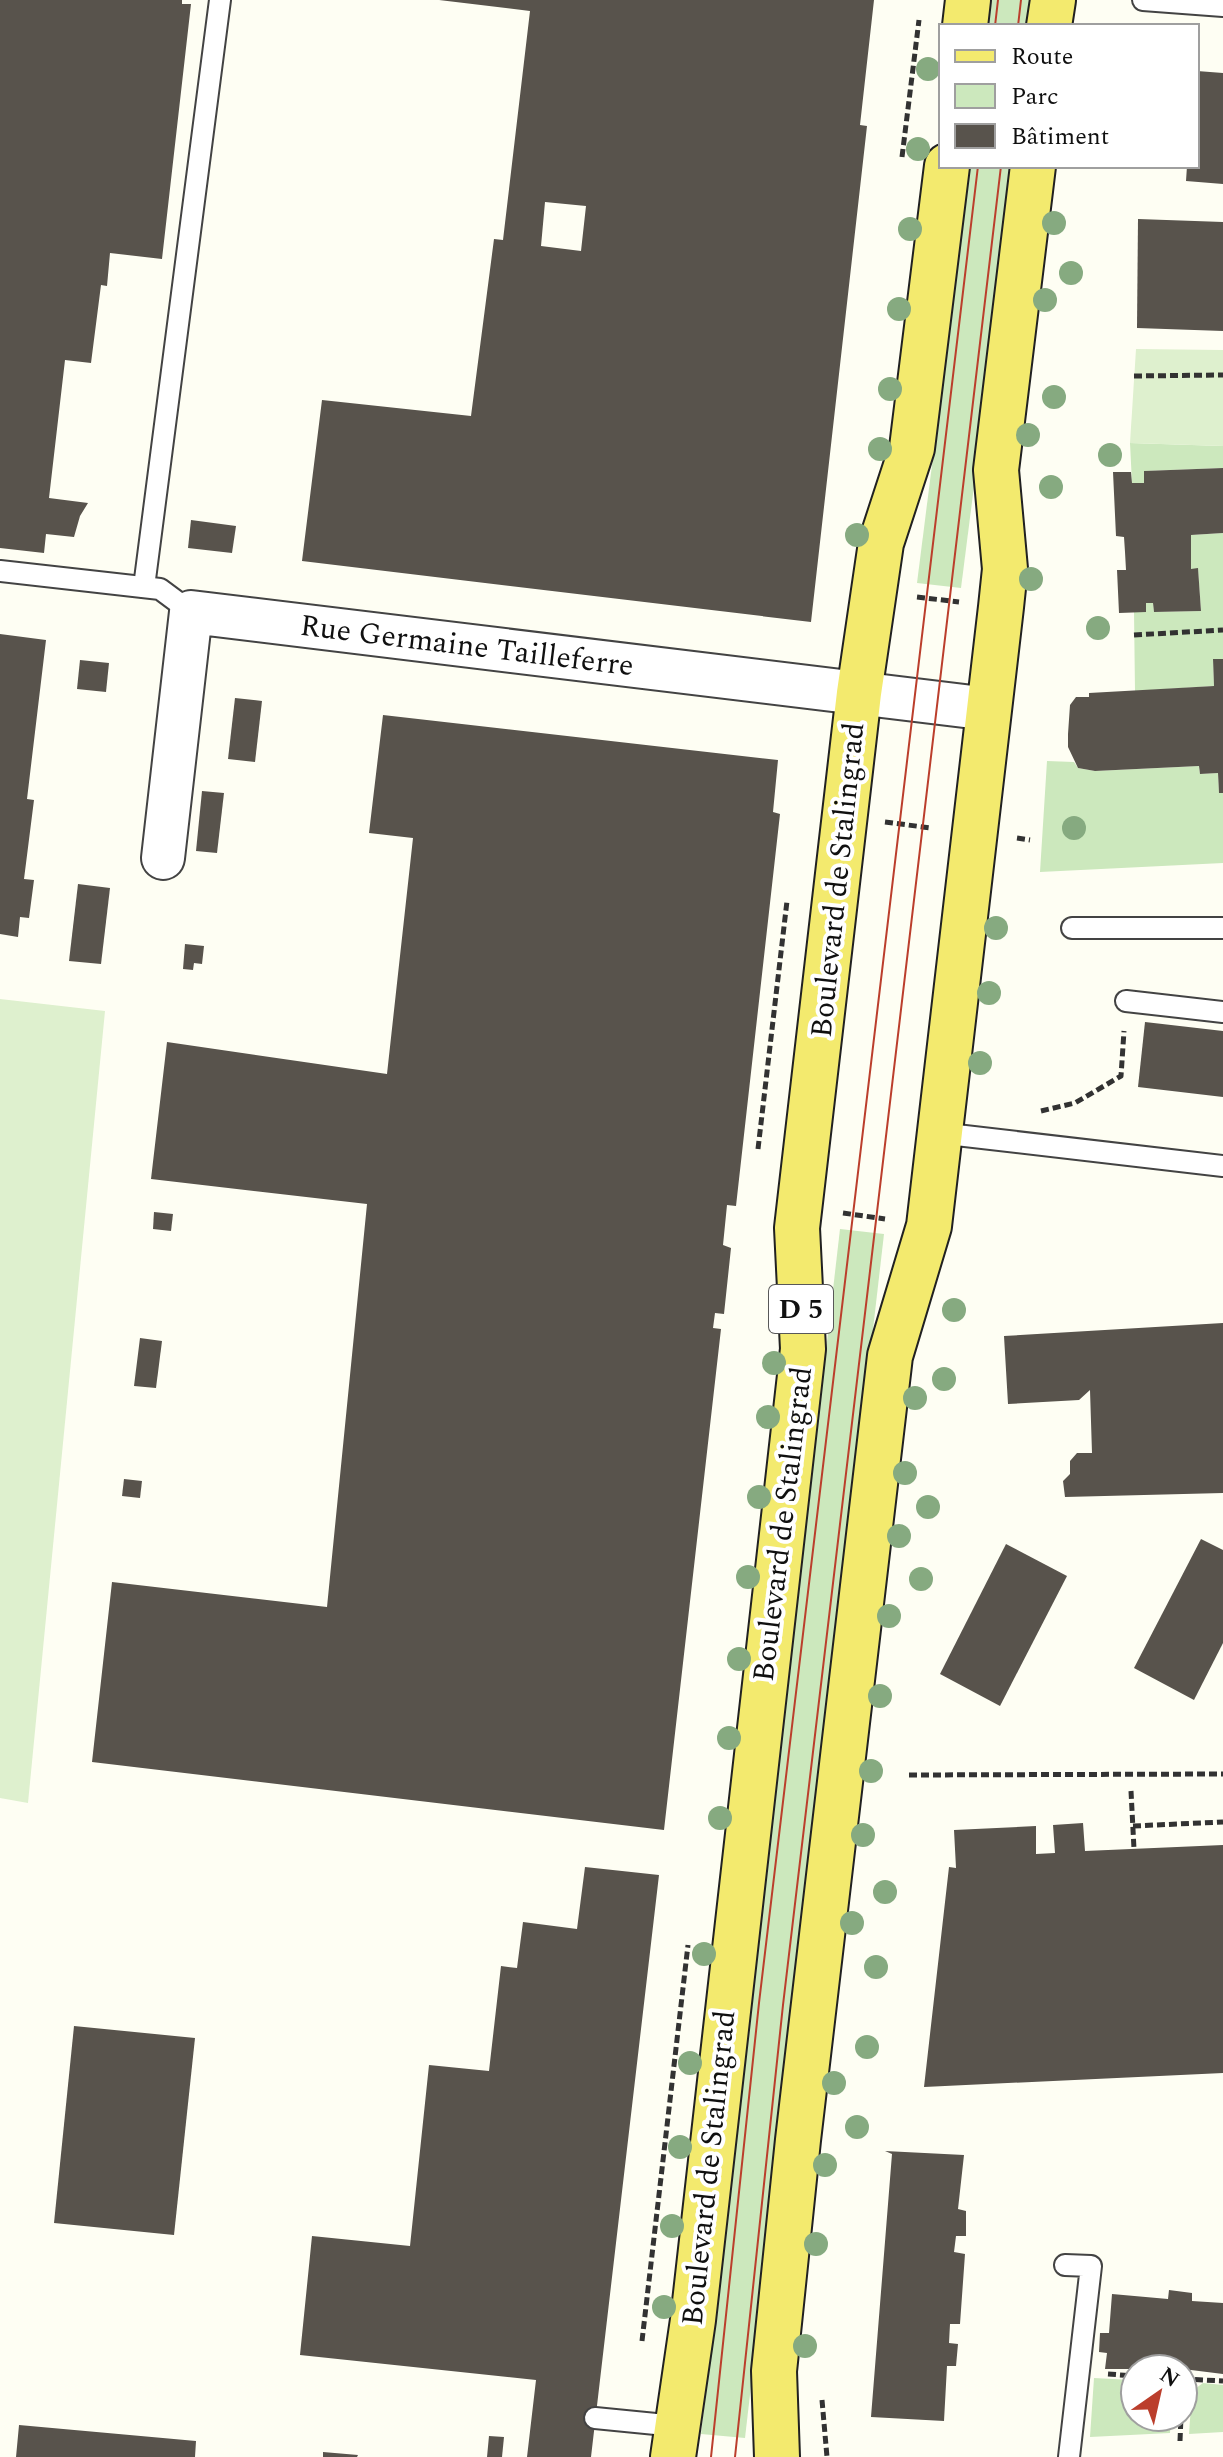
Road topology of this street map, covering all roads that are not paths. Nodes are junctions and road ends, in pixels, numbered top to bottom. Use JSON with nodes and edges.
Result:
{"nodes":[{"id":1,"x":220,"y":0,"type":"edge"},
{"id":2,"x":968,"y":0,"type":"edge"},
{"id":3,"x":1053,"y":0,"type":"edge"},
{"id":4,"x":1143,"y":0,"type":"edge"},
{"id":5,"x":1223,"y":6,"type":"edge"},
{"id":6,"x":965,"y":24,"type":"edge"},
{"id":7,"x":1049,"y":24,"type":"edge"},
{"id":8,"x":947,"y":168,"type":"edge"},
{"id":9,"x":1033,"y":168,"type":"edge"},
{"id":10,"x":0,"y":571,"type":"edge"},
{"id":11,"x":144,"y":587,"type":"junction"},
{"id":12,"x":191,"y":612,"type":"junction"},
{"id":13,"x":859,"y":693,"type":"junction"},
{"id":14,"x":989,"y":709,"type":"junction"},
{"id":15,"x":163,"y":858,"type":"dead end"},
{"id":16,"x":1072,"y":928,"type":"dead end"},
{"id":17,"x":1223,"y":928,"type":"edge"},
{"id":18,"x":1126,"y":1001,"type":"road end"},
{"id":19,"x":1223,"y":1012,"type":"edge"},
{"id":20,"x":939,"y":1133,"type":"junction"},
{"id":21,"x":1223,"y":1166,"type":"edge"},
{"id":22,"x":1065,"y":2265,"type":"dead end"},
{"id":23,"x":595,"y":2418,"type":"dead end"},
{"id":24,"x":675,"y":2442,"type":"edge"},
{"id":25,"x":777,"y":2457,"type":"edge"},
{"id":26,"x":1069,"y":2457,"type":"edge"}],
"edges":[{"from":1,"to":11,"type":"lane"},
{"from":2,"to":6,"type":"main road"},
{"from":3,"to":7,"type":"main road"},
{"from":4,"to":5,"type":"lane"},
{"from":8,"to":13,"type":"main road","name":"Boulevard de Stalingrad","number":"D 5"},
{"from":9,"to":14,"type":"main road"},
{"from":10,"to":11,"type":"lane"},
{"from":11,"to":12,"type":"lane"},
{"from":12,"to":13,"type":"street","name":"Rue Germaine Tailleferre"},
{"from":12,"to":15,"type":"street"},
{"from":13,"to":14,"type":"street","name":"Rue Germaine Tailleferre"},
{"from":13,"to":24,"type":"main road","name":"Boulevard de Stalingrad","number":"D 5"},
{"from":14,"to":20,"type":"main road"},
{"from":16,"to":17,"type":"lane"},
{"from":18,"to":19,"type":"lane"},
{"from":20,"to":21,"type":"lane"},
{"from":20,"to":25,"type":"main road"},
{"from":22,"to":26,"type":"lane"},
{"from":23,"to":24,"type":"lane"}]}
